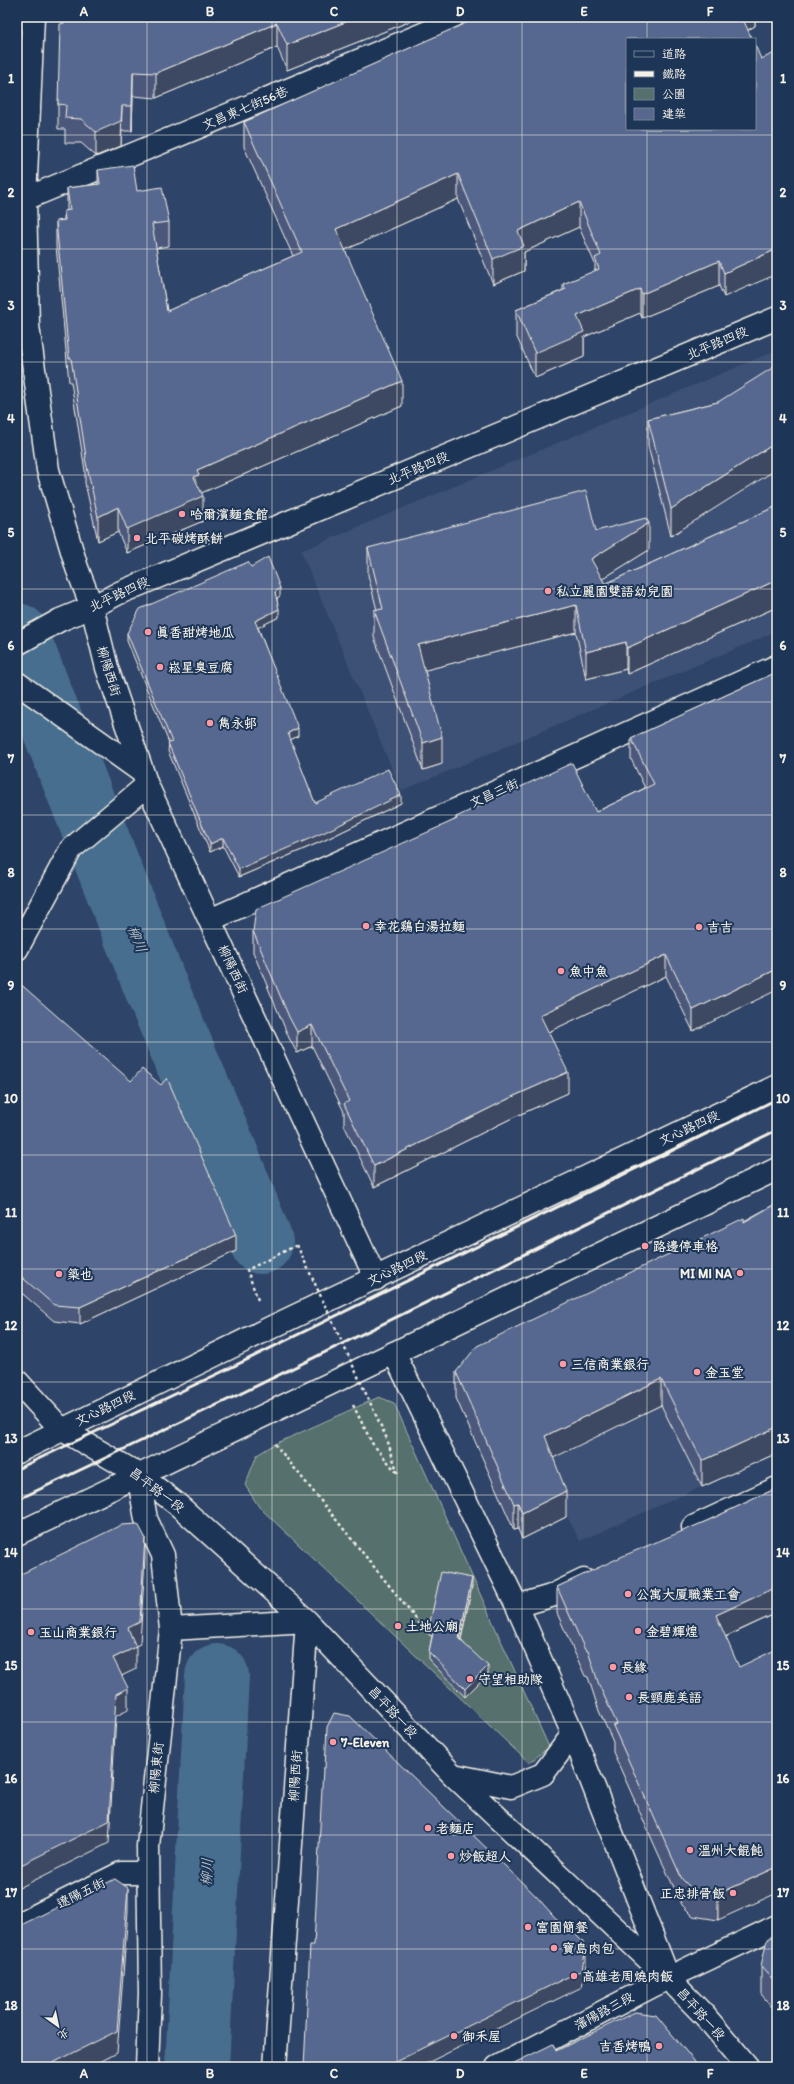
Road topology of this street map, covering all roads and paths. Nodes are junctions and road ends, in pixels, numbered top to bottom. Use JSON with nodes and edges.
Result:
{"nodes":[{"id":1,"x":33,"y":17,"type":"edge"},
{"id":2,"x":464,"y":17,"type":"edge"},
{"id":3,"x":25,"y":199,"type":"junction"},
{"id":4,"x":777,"y":318,"type":"edge"},
{"id":5,"x":92,"y":607,"type":"junction"},
{"id":6,"x":17,"y":644,"type":"edge"},
{"id":7,"x":777,"y":666,"type":"edge"},
{"id":8,"x":17,"y":683,"type":"edge"},
{"id":9,"x":145,"y":778,"type":"junction"},
{"id":10,"x":210,"y":920,"type":"junction"},
{"id":11,"x":17,"y":949,"type":"edge"},
{"id":12,"x":777,"y":1086,"type":"edge"},
{"id":13,"x":777,"y":1169,"type":"edge"},
{"id":14,"x":246,"y":1270,"type":"dead end"},
{"id":15,"x":376,"y":1279,"type":"junction"},
{"id":16,"x":394,"y":1354,"type":"junction"},
{"id":17,"x":340,"y":1378,"type":"junction"},
{"id":18,"x":17,"y":1381,"type":"edge"},
{"id":19,"x":61,"y":1429,"type":"junction"},
{"id":20,"x":275,"y":1444,"type":"dead end"},
{"id":21,"x":17,"y":1452,"type":"edge"},
{"id":22,"x":138,"y":1474,"type":"junction"},
{"id":23,"x":777,"y":1488,"type":"edge"},
{"id":24,"x":17,"y":1534,"type":"edge"},
{"id":25,"x":676,"y":1536,"type":"edge"},
{"id":26,"x":600,"y":1572,"type":"edge"},
{"id":27,"x":517,"y":1606,"type":"junction"},
{"id":28,"x":307,"y":1621,"type":"junction"},
{"id":29,"x":171,"y":1629,"type":"junction"},
{"id":30,"x":429,"y":1635,"type":"edge"},
{"id":31,"x":573,"y":1734,"type":"junction"},
{"id":32,"x":453,"y":1775,"type":"junction"},
{"id":33,"x":147,"y":1873,"type":"junction"},
{"id":34,"x":17,"y":1925,"type":"edge"},
{"id":35,"x":777,"y":1926,"type":"edge"},
{"id":36,"x":668,"y":1978,"type":"junction"},
{"id":37,"x":146,"y":2067,"type":"edge"},
{"id":38,"x":275,"y":2067,"type":"edge"},
{"id":39,"x":497,"y":2067,"type":"edge"},
{"id":40,"x":748,"y":2067,"type":"edge"}],
"edges":[{"from":1,"to":3,"type":"street","name":"柳陽西街"},
{"from":2,"to":3,"type":"street","name":"文昌東七街56巷"},
{"from":3,"to":5,"type":"street","name":"柳陽西街"},
{"from":4,"to":5,"type":"street","name":"北平路四段"},
{"from":5,"to":6,"type":"street","name":"北平路四段"},
{"from":5,"to":9,"type":"street","name":"柳陽西街"},
{"from":7,"to":10,"type":"street","name":"文昌三街"},
{"from":8,"to":9,"type":"street"},
{"from":9,"to":10,"type":"street","name":"柳陽西街"},
{"from":9,"to":11,"type":"street"},
{"from":10,"to":15,"type":"street","name":"柳陽西街"},
{"from":12,"to":15,"type":"street","name":"文心路四段"},
{"from":13,"to":16,"type":"street"},
{"from":14,"to":17,"type":"path","bridge":true},
{"from":15,"to":19,"type":"street","name":"文心路四段"},
{"from":16,"to":17,"type":"street"},
{"from":16,"to":27,"type":"street"},
{"from":17,"to":22,"type":"street"},
{"from":18,"to":19,"type":"street","name":"昌平路一段"},
{"from":19,"to":21,"type":"street","name":"文心路四段"},
{"from":19,"to":22,"type":"street","name":"昌平路一段"},
{"from":20,"to":30,"type":"path"},
{"from":22,"to":24,"type":"street"},
{"from":22,"to":28,"type":"street","name":"昌平路一段"},
{"from":22,"to":29,"type":"street","name":"柳陽東街"},
{"from":23,"to":25,"type":"street"},
{"from":26,"to":27,"type":"street"},
{"from":27,"to":31,"type":"street"},
{"from":28,"to":29,"type":"street"},
{"from":28,"to":32,"type":"street","name":"昌平路一段"},
{"from":28,"to":38,"type":"street","name":"柳陽西街"},
{"from":29,"to":33,"type":"street","name":"柳陽東街"},
{"from":31,"to":32,"type":"street"},
{"from":31,"to":36,"type":"street"},
{"from":32,"to":36,"type":"street","name":"昌平路一段"},
{"from":33,"to":34,"type":"street","name":"遼陽五街"},
{"from":33,"to":37,"type":"street","name":"柳陽東街"},
{"from":35,"to":36,"type":"street","name":"瀋陽路三段"},
{"from":36,"to":39,"type":"street","name":"瀋陽路三段"},
{"from":36,"to":40,"type":"street","name":"昌平路一段"}]}
